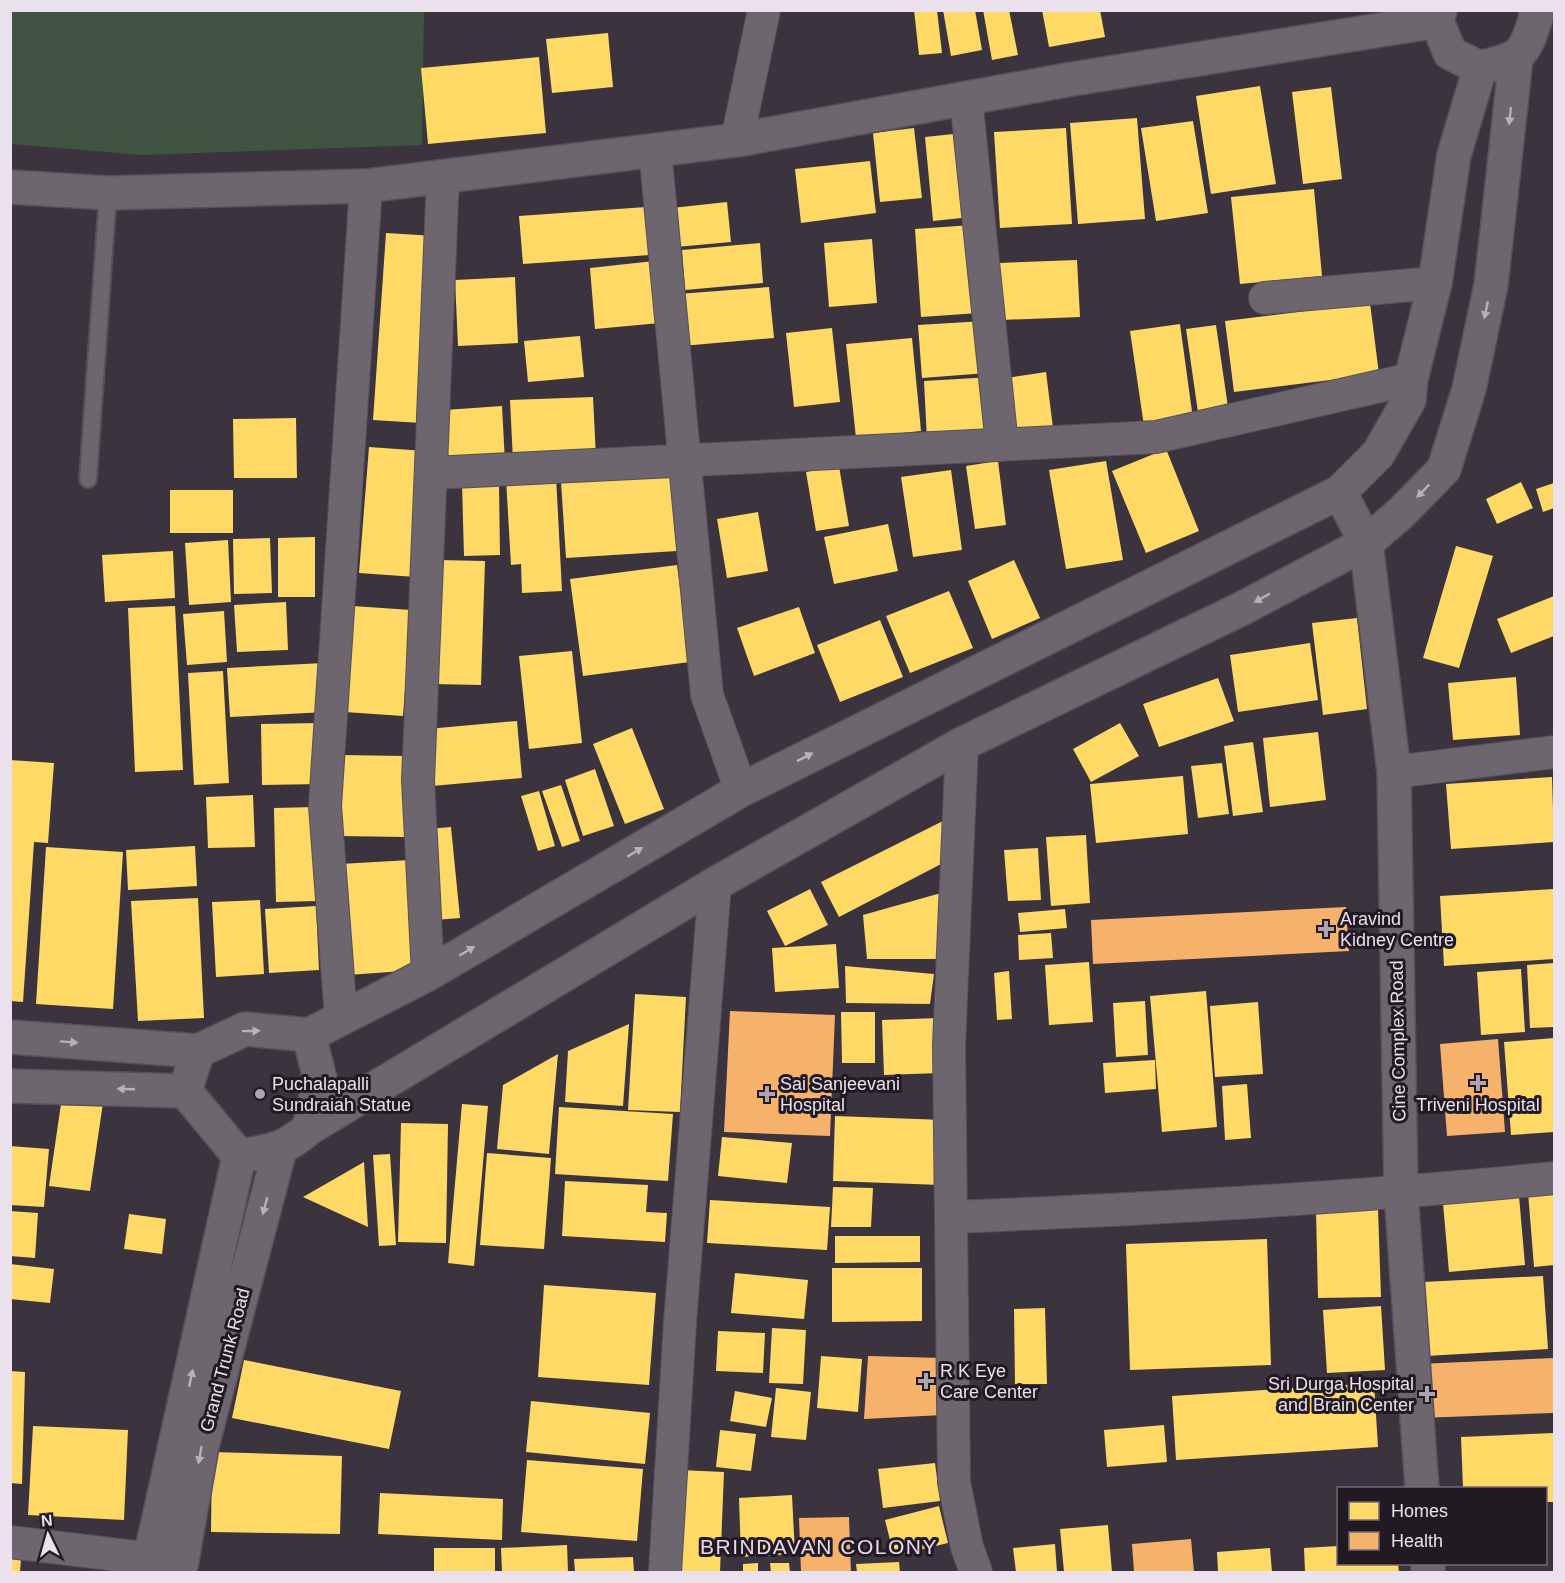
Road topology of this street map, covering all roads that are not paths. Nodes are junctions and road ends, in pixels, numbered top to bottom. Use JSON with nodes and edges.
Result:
{"nodes":[{"id":1,"x":764,"y":10,"type":"edge"},
{"id":2,"x":1542,"y":12,"type":"edge"},
{"id":3,"x":1439,"y":16,"type":"edge"},
{"id":4,"x":1516,"y":58,"type":"junction"},
{"id":5,"x":1480,"y":68,"type":"junction"},
{"id":6,"x":966,"y":98,"type":"junction"},
{"id":7,"x":737,"y":140,"type":"junction"},
{"id":8,"x":656,"y":150,"type":"junction"},
{"id":9,"x":443,"y":176,"type":"junction"},
{"id":10,"x":366,"y":186,"type":"junction"},
{"id":11,"x":10,"y":187,"type":"edge"},
{"id":12,"x":108,"y":193,"type":"junction"},
{"id":13,"x":1435,"y":283,"type":"junction"},
{"id":14,"x":1265,"y":298,"type":"dead end"},
{"id":15,"x":1411,"y":379,"type":"junction"},
{"id":16,"x":1002,"y":445,"type":"junction"},
{"id":17,"x":685,"y":462,"type":"junction"},
{"id":18,"x":432,"y":473,"type":"junction"},
{"id":19,"x":88,"y":479,"type":"dead end"},
{"id":20,"x":1340,"y":492,"type":"junction"},
{"id":21,"x":1366,"y":543,"type":"junction"},
{"id":22,"x":962,"y":744,"type":"junction"},
{"id":23,"x":1554,"y":752,"type":"edge"},
{"id":24,"x":1394,"y":772,"type":"junction"},
{"id":25,"x":741,"y":790,"type":"junction"},
{"id":26,"x":715,"y":884,"type":"junction"},
{"id":27,"x":428,"y":974,"type":"junction"},
{"id":28,"x":341,"y":1018,"type":"junction"},
{"id":29,"x":309,"y":1035,"type":"junction"},
{"id":30,"x":10,"y":1037,"type":"edge"},
{"id":31,"x":198,"y":1051,"type":"junction"},
{"id":32,"x":10,"y":1086,"type":"edge"},
{"id":33,"x":185,"y":1091,"type":"junction"},
{"id":34,"x":309,"y":1128,"type":"junction"},
{"id":35,"x":280,"y":1149,"type":"junction"},
{"id":36,"x":239,"y":1156,"type":"junction"},
{"id":37,"x":1554,"y":1178,"type":"edge"},
{"id":38,"x":1401,"y":1193,"type":"junction"},
{"id":39,"x":951,"y":1217,"type":"junction"},
{"id":40,"x":1422,"y":1487,"type":"edge"},
{"id":41,"x":10,"y":1542,"type":"edge"},
{"id":42,"x":159,"y":1568,"type":"edge"},
{"id":43,"x":665,"y":1572,"type":"edge"},
{"id":44,"x":976,"y":1572,"type":"edge"}],
"edges":[{"from":1,"to":7,"type":"street"},
{"from":2,"to":4,"type":"main road"},
{"from":3,"to":5,"type":"main road"},
{"from":3,"to":6,"type":"main road"},
{"from":4,"to":5,"type":"main road"},
{"from":4,"to":21,"type":"main road","one_way":true},
{"from":5,"to":13,"type":"main road"},
{"from":6,"to":7,"type":"main road"},
{"from":6,"to":16,"type":"street"},
{"from":7,"to":8,"type":"main road"},
{"from":8,"to":9,"type":"main road"},
{"from":8,"to":17,"type":"street"},
{"from":9,"to":10,"type":"main road"},
{"from":9,"to":18,"type":"street"},
{"from":10,"to":12,"type":"main road"},
{"from":10,"to":28,"type":"street"},
{"from":11,"to":12,"type":"main road"},
{"from":12,"to":19,"type":"lane"},
{"from":13,"to":14,"type":"street"},
{"from":13,"to":15,"type":"main road"},
{"from":15,"to":16,"type":"street"},
{"from":15,"to":20,"type":"main road"},
{"from":16,"to":17,"type":"street"},
{"from":17,"to":18,"type":"street"},
{"from":17,"to":25,"type":"street"},
{"from":18,"to":27,"type":"street"},
{"from":20,"to":21,"type":"main road","name":"Cine Complex Road"},
{"from":25,"to":20,"type":"main road","one_way":true},
{"from":21,"to":22,"type":"main road","one_way":true},
{"from":21,"to":24,"type":"main road","name":"Cine Complex Road"},
{"from":22,"to":26,"type":"main road"},
{"from":22,"to":39,"type":"street"},
{"from":23,"to":24,"type":"street"},
{"from":24,"to":38,"type":"main road","name":"Cine Complex Road"},
{"from":27,"to":25,"type":"main road","one_way":true},
{"from":26,"to":34,"type":"main road"},
{"from":26,"to":43,"type":"street"},
{"from":27,"to":28,"type":"main road"},
{"from":28,"to":29,"type":"main road"},
{"from":31,"to":29,"type":"main road","one_way":true},
{"from":29,"to":34,"type":"main road"},
{"from":30,"to":31,"type":"main road","one_way":true},
{"from":31,"to":33,"type":"main road"},
{"from":33,"to":32,"type":"main road","one_way":true},
{"from":33,"to":36,"type":"main road"},
{"from":34,"to":35,"type":"main road"},
{"from":35,"to":36,"type":"main road"},
{"from":35,"to":42,"type":"main road","name":"Grand Trunk Road","one_way":true},
{"from":42,"to":36,"type":"main road","one_way":true},
{"from":37,"to":38,"type":"street"},
{"from":38,"to":39,"type":"street"},
{"from":38,"to":40,"type":"main road","name":"Cine Complex Road"},
{"from":39,"to":44,"type":"street"},
{"from":41,"to":42,"type":"street"}]}
